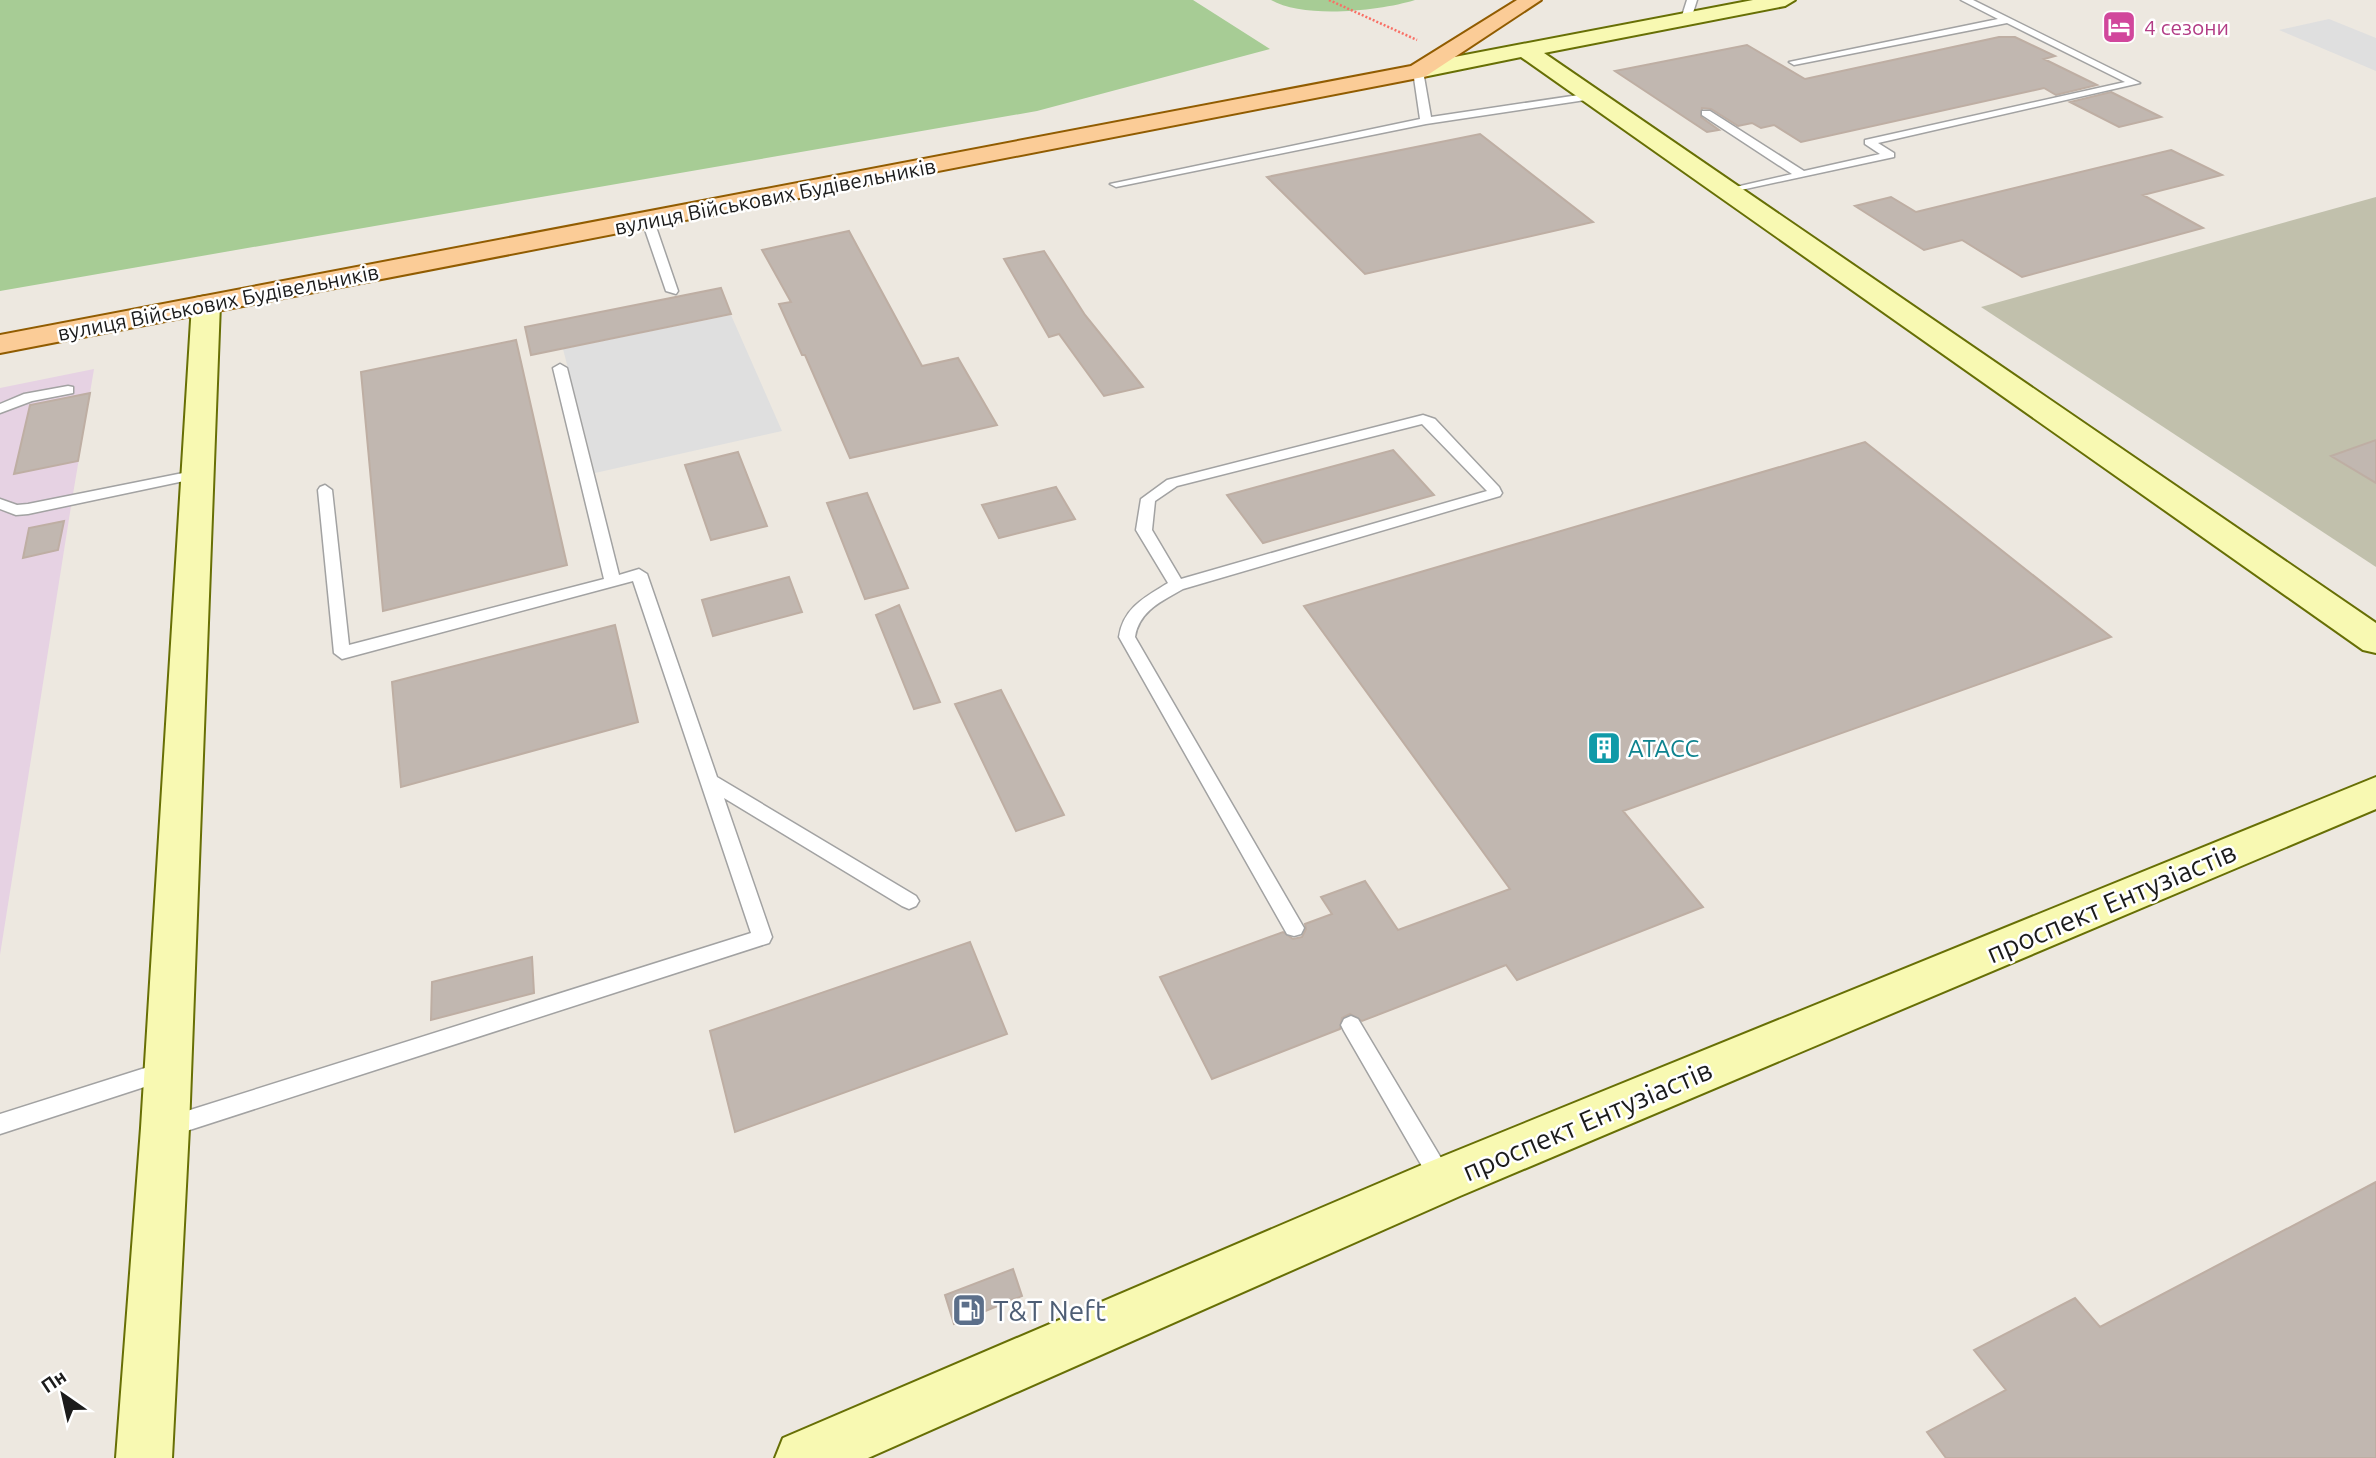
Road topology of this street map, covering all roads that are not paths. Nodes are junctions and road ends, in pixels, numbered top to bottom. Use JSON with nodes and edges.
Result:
{"nodes":[{"id":1,"x":1531,"y":0,"type":"edge"},
{"id":2,"x":1785,"y":0,"type":"edge"},
{"id":3,"x":1966,"y":0,"type":"edge"},
{"id":4,"x":1689,"y":9,"type":"edge"},
{"id":5,"x":2008,"y":20,"type":"junction"},
{"id":6,"x":1524,"y":50,"type":"junction"},
{"id":7,"x":1794,"y":62,"type":"dead end"},
{"id":8,"x":1418,"y":71,"type":"junction"},
{"id":9,"x":1592,"y":96,"type":"junction"},
{"id":10,"x":1706,"y":113,"type":"dead end"},
{"id":11,"x":1426,"y":121,"type":"junction"},
{"id":12,"x":1802,"y":175,"type":"junction"},
{"id":13,"x":1116,"y":184,"type":"dead end"},
{"id":14,"x":1731,"y":191,"type":"junction"},
{"id":15,"x":648,"y":221,"type":"junction"},
{"id":16,"x":672,"y":291,"type":"dead end"},
{"id":17,"x":206,"y":304,"type":"junction"},
{"id":18,"x":0,"y":344,"type":"edge"},
{"id":19,"x":560,"y":368,"type":"dead end"},
{"id":20,"x":68,"y":390,"type":"dead end"},
{"id":21,"x":0,"y":409,"type":"edge"},
{"id":22,"x":198,"y":474,"type":"junction"},
{"id":23,"x":325,"y":490,"type":"dead end"},
{"id":24,"x":0,"y":504,"type":"edge"},
{"id":25,"x":613,"y":582,"type":"junction"},
{"id":26,"x":1177,"y":585,"type":"junction"},
{"id":27,"x":2376,"y":640,"type":"edge"},
{"id":28,"x":708,"y":780,"type":"junction"},
{"id":29,"x":2376,"y":792,"type":"edge"},
{"id":30,"x":909,"y":901,"type":"dead end"},
{"id":31,"x":1294,"y":928,"type":"dead end"},
{"id":32,"x":1351,"y":1025,"type":"dead end"},
{"id":33,"x":167,"y":1070,"type":"junction"},
{"id":34,"x":0,"y":1124,"type":"edge"},
{"id":35,"x":165,"y":1128,"type":"junction"},
{"id":36,"x":1441,"y":1180,"type":"junction"},
{"id":37,"x":144,"y":1458,"type":"edge"},
{"id":38,"x":803,"y":1458,"type":"edge"}],
"edges":[{"from":1,"to":8,"type":"main road","name":"вулиця Військових Будівельників"},
{"from":2,"to":4,"type":"street"},
{"from":3,"to":5,"type":"lane"},
{"from":4,"to":6,"type":"street"},
{"from":5,"to":7,"type":"lane"},
{"from":5,"to":12,"type":"lane"},
{"from":6,"to":8,"type":"street"},
{"from":6,"to":9,"type":"street"},
{"from":8,"to":11,"type":"lane"},
{"from":8,"to":15,"type":"main road","name":"вулиця Військових Будівельників"},
{"from":9,"to":11,"type":"lane"},
{"from":9,"to":14,"type":"street"},
{"from":10,"to":12,"type":"lane"},
{"from":11,"to":13,"type":"lane"},
{"from":12,"to":14,"type":"lane"},
{"from":14,"to":27,"type":"street"},
{"from":15,"to":16,"type":"lane"},
{"from":15,"to":17,"type":"main road","name":"вулиця Військових Будівельників"},
{"from":17,"to":18,"type":"main road","name":"вулиця Військових Будівельників"},
{"from":17,"to":22,"type":"street"},
{"from":19,"to":25,"type":"lane"},
{"from":20,"to":21,"type":"lane"},
{"from":22,"to":24,"type":"lane"},
{"from":22,"to":33,"type":"street"},
{"from":23,"to":25,"type":"lane"},
{"from":25,"to":28,"type":"lane"},
{"from":26,"to":26,"type":"lane"},
{"from":26,"to":31,"type":"lane"},
{"from":28,"to":30,"type":"lane"},
{"from":28,"to":35,"type":"lane"},
{"from":29,"to":36,"type":"street","name":"проспект Ентузіастів"},
{"from":32,"to":36,"type":"lane"},
{"from":33,"to":34,"type":"lane"},
{"from":33,"to":35,"type":"street"},
{"from":35,"to":37,"type":"street"},
{"from":36,"to":38,"type":"street","name":"проспект Ентузіастів"}]}
